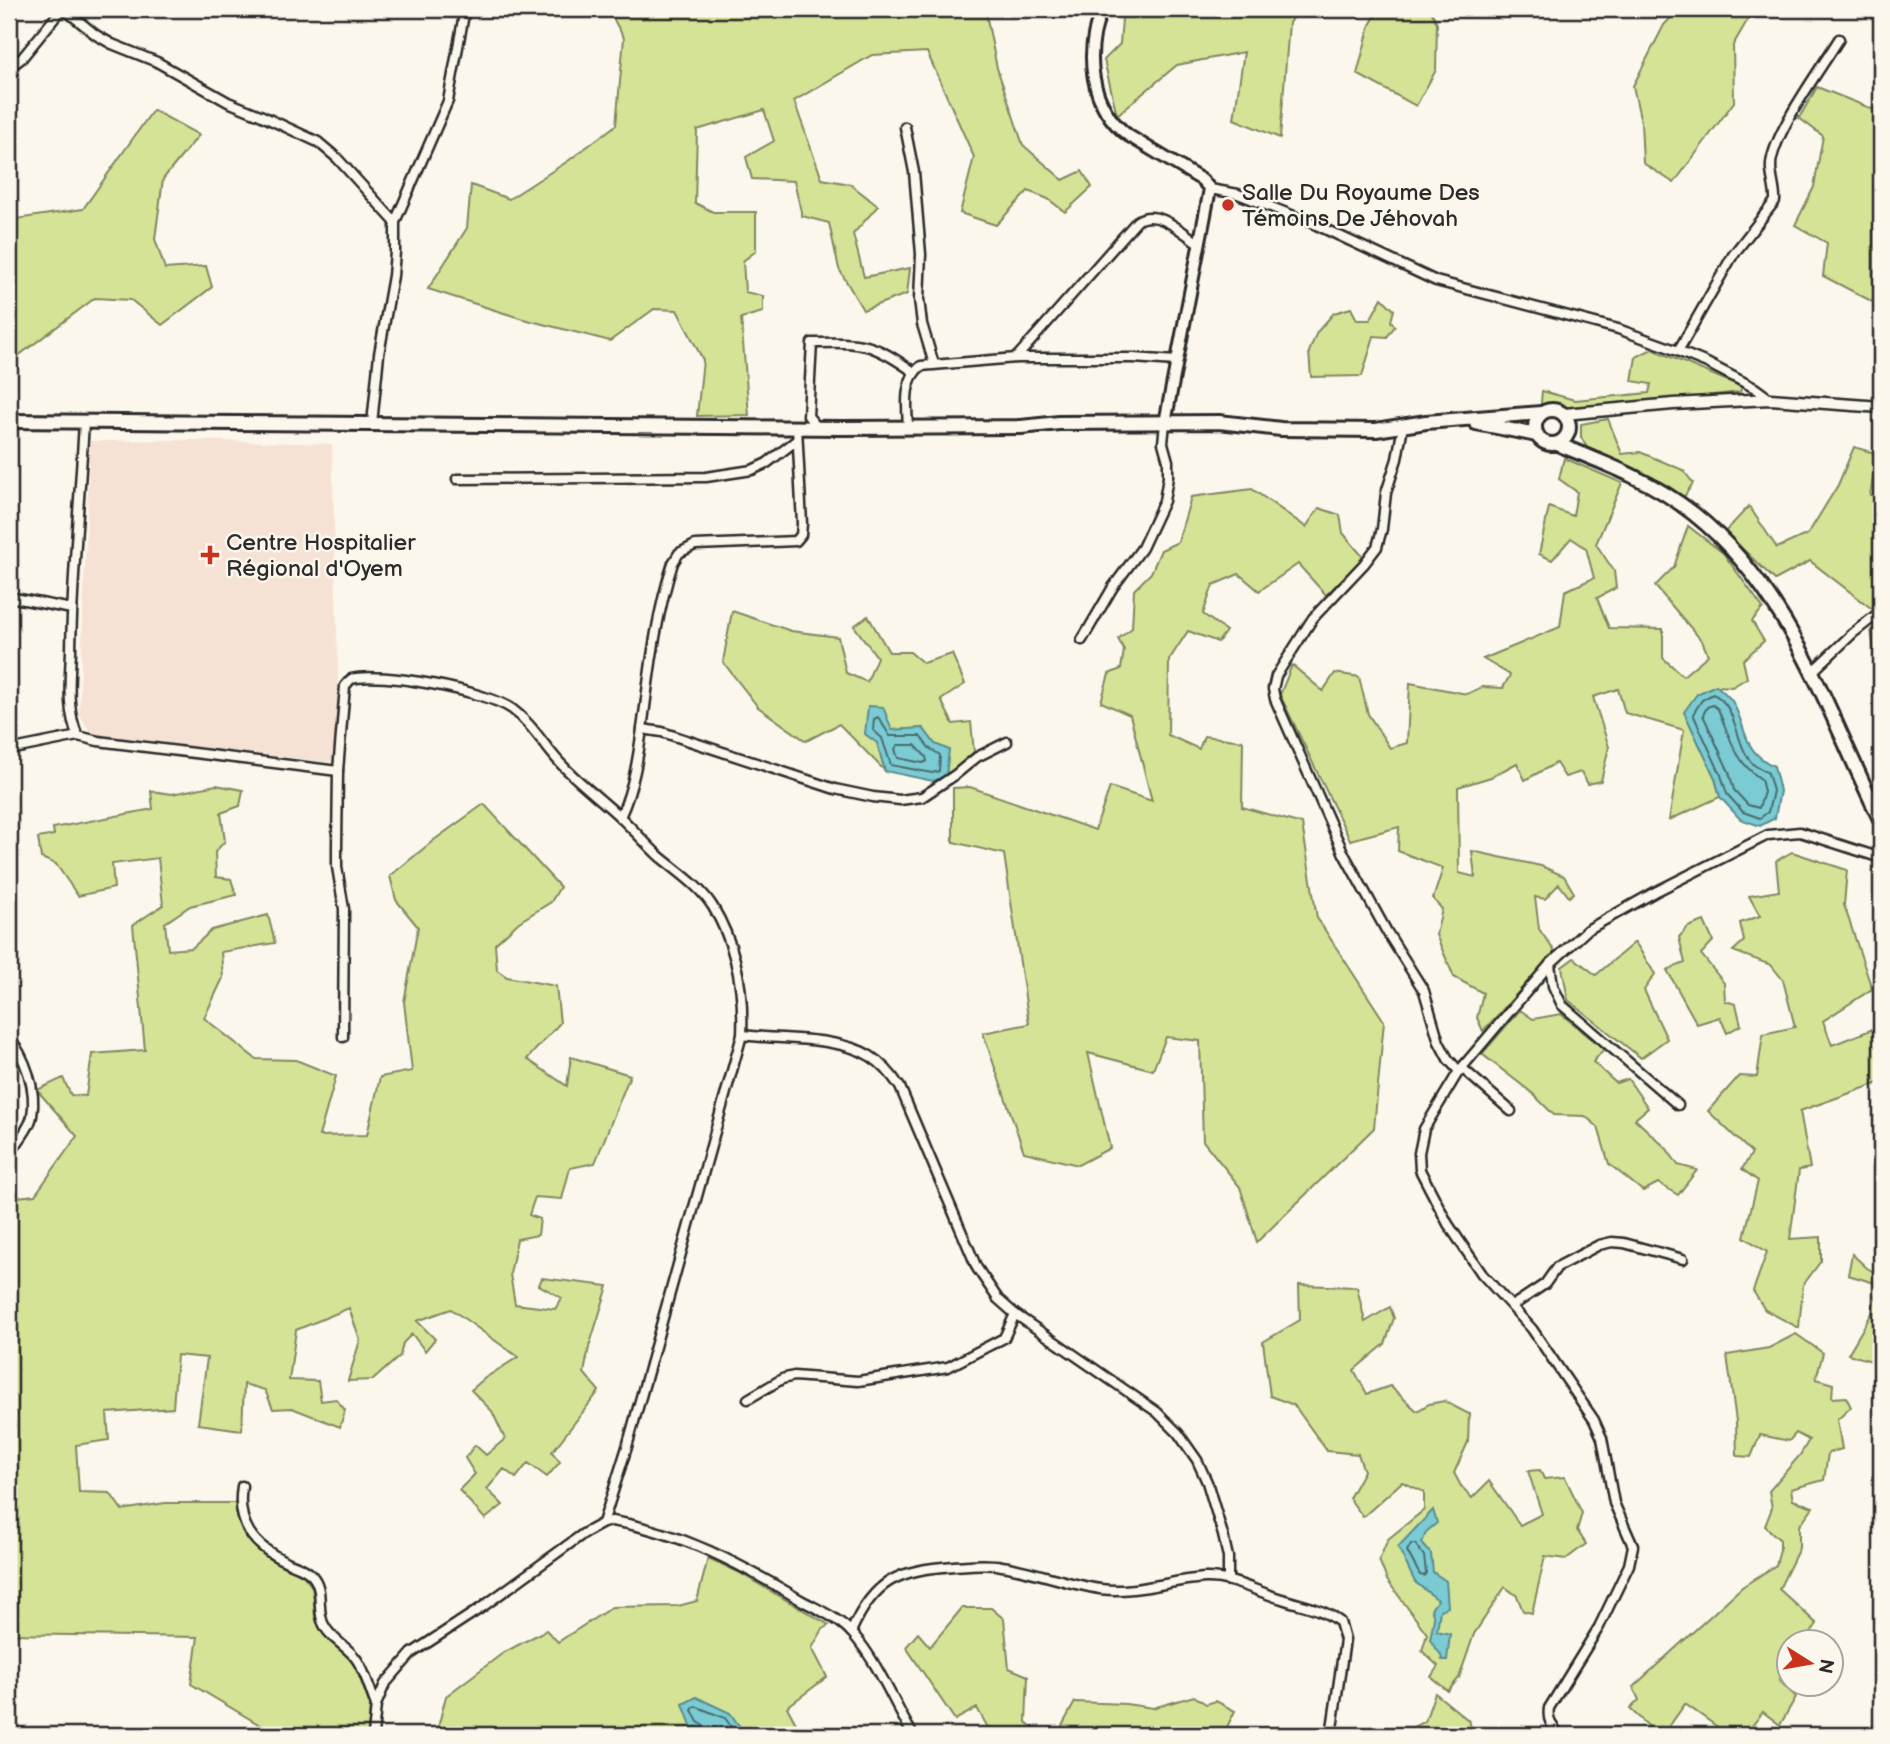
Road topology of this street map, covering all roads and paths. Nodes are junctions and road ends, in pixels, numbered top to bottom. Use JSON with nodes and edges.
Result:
{"nodes":[{"id":1,"x":63,"y":9,"type":"edge"},
{"id":2,"x":465,"y":9,"type":"edge"},
{"id":3,"x":1102,"y":9,"type":"edge"},
{"id":4,"x":1839,"y":39,"type":"dead end"},
{"id":5,"x":9,"y":68,"type":"edge"},
{"id":6,"x":905,"y":127,"type":"dead end"},
{"id":7,"x":1210,"y":189,"type":"junction"},
{"id":8,"x":395,"y":222,"type":"junction"},
{"id":9,"x":1200,"y":244,"type":"junction"},
{"id":10,"x":1678,"y":351,"type":"junction"},
{"id":11,"x":1016,"y":358,"type":"junction"},
{"id":12,"x":1176,"y":361,"type":"junction"},
{"id":13,"x":934,"y":364,"type":"junction"},
{"id":14,"x":914,"y":372,"type":"junction"},
{"id":15,"x":1770,"y":399,"type":"junction"},
{"id":16,"x":1881,"y":407,"type":"edge"},
{"id":17,"x":1541,"y":413,"type":"junction"},
{"id":18,"x":1564,"y":414,"type":"junction"},
{"id":19,"x":9,"y":421,"type":"edge"},
{"id":20,"x":1462,"y":421,"type":"junction"},
{"id":21,"x":85,"y":422,"type":"junction"},
{"id":22,"x":1166,"y":423,"type":"junction"},
{"id":23,"x":372,"y":424,"type":"junction"},
{"id":24,"x":1403,"y":426,"type":"junction"},
{"id":25,"x":817,"y":427,"type":"junction"},
{"id":26,"x":908,"y":427,"type":"junction"},
{"id":27,"x":797,"y":433,"type":"junction"},
{"id":28,"x":1537,"y":435,"type":"junction"},
{"id":29,"x":1557,"y":444,"type":"junction"},
{"id":30,"x":457,"y":479,"type":"dead end"},
{"id":31,"x":9,"y":597,"type":"edge"},
{"id":32,"x":72,"y":609,"type":"junction"},
{"id":33,"x":1881,"y":611,"type":"edge"},
{"id":34,"x":1082,"y":640,"type":"dead end"},
{"id":35,"x":1811,"y":673,"type":"junction"},
{"id":36,"x":642,"y":729,"type":"junction"},
{"id":37,"x":78,"y":736,"type":"junction"},
{"id":38,"x":1007,"y":742,"type":"dead end"},
{"id":39,"x":9,"y":750,"type":"edge"},
{"id":40,"x":338,"y":771,"type":"junction"},
{"id":41,"x":620,"y":817,"type":"junction"},
{"id":42,"x":1881,"y":821,"type":"edge"},
{"id":43,"x":1881,"y":858,"type":"edge"},
{"id":44,"x":1550,"y":964,"type":"junction"},
{"id":45,"x":741,"y":1035,"type":"junction"},
{"id":46,"x":9,"y":1037,"type":"edge"},
{"id":47,"x":343,"y":1037,"type":"dead end"},
{"id":48,"x":1461,"y":1069,"type":"junction"},
{"id":49,"x":1678,"y":1105,"type":"dead end"},
{"id":50,"x":1511,"y":1111,"type":"dead end"},
{"id":51,"x":9,"y":1154,"type":"edge"},
{"id":52,"x":1684,"y":1259,"type":"dead end"},
{"id":53,"x":1512,"y":1306,"type":"junction"},
{"id":54,"x":1015,"y":1314,"type":"junction"},
{"id":55,"x":748,"y":1399,"type":"dead end"},
{"id":56,"x":242,"y":1486,"type":"dead end"},
{"id":57,"x":603,"y":1523,"type":"junction"},
{"id":58,"x":1228,"y":1580,"type":"junction"},
{"id":59,"x":851,"y":1632,"type":"junction"},
{"id":60,"x":376,"y":1705,"type":"junction"},
{"id":61,"x":373,"y":1735,"type":"edge"},
{"id":62,"x":913,"y":1735,"type":"edge"},
{"id":63,"x":1331,"y":1735,"type":"edge"},
{"id":64,"x":1560,"y":1735,"type":"edge"}],
"edges":[{"from":1,"to":5,"type":"street"},
{"from":1,"to":8,"type":"street"},
{"from":2,"to":8,"type":"street"},
{"from":3,"to":7,"type":"main road"},
{"from":4,"to":10,"type":"street"},
{"from":6,"to":13,"type":"street"},
{"from":7,"to":9,"type":"main road"},
{"from":7,"to":10,"type":"street"},
{"from":8,"to":23,"type":"street"},
{"from":9,"to":11,"type":"street"},
{"from":9,"to":12,"type":"main road"},
{"from":10,"to":15,"type":"street"},
{"from":11,"to":12,"type":"street"},
{"from":11,"to":13,"type":"street"},
{"from":12,"to":22,"type":"main road"},
{"from":13,"to":14,"type":"street"},
{"from":14,"to":25,"type":"street"},
{"from":14,"to":26,"type":"street"},
{"from":15,"to":16,"type":"street"},
{"from":15,"to":18,"type":"street"},
{"from":17,"to":18,"type":"main road"},
{"from":17,"to":20,"type":"main road"},
{"from":17,"to":28,"type":"main road"},
{"from":18,"to":29,"type":"main road"},
{"from":19,"to":21,"type":"main road"},
{"from":20,"to":24,"type":"main road"},
{"from":20,"to":28,"type":"main road"},
{"from":21,"to":23,"type":"main road"},
{"from":21,"to":32,"type":"street"},
{"from":22,"to":24,"type":"main road"},
{"from":22,"to":26,"type":"main road"},
{"from":22,"to":34,"type":"street"},
{"from":23,"to":27,"type":"main road"},
{"from":24,"to":48,"type":"street"},
{"from":25,"to":26,"type":"main road"},
{"from":25,"to":27,"type":"main road"},
{"from":27,"to":30,"type":"street"},
{"from":27,"to":36,"type":"street"},
{"from":28,"to":29,"type":"main road"},
{"from":29,"to":35,"type":"main road"},
{"from":31,"to":32,"type":"street"},
{"from":32,"to":37,"type":"street"},
{"from":33,"to":35,"type":"street"},
{"from":35,"to":42,"type":"main road"},
{"from":36,"to":38,"type":"street"},
{"from":36,"to":41,"type":"street"},
{"from":37,"to":39,"type":"street"},
{"from":37,"to":40,"type":"street"},
{"from":40,"to":41,"type":"street"},
{"from":40,"to":47,"type":"street"},
{"from":41,"to":45,"type":"street"},
{"from":43,"to":44,"type":"street"},
{"from":44,"to":48,"type":"street"},
{"from":44,"to":49,"type":"street"},
{"from":45,"to":54,"type":"street"},
{"from":45,"to":57,"type":"street"},
{"from":46,"to":51,"type":"street"},
{"from":48,"to":50,"type":"street"},
{"from":48,"to":53,"type":"street"},
{"from":52,"to":53,"type":"street"},
{"from":53,"to":64,"type":"street"},
{"from":54,"to":55,"type":"street"},
{"from":54,"to":58,"type":"street"},
{"from":56,"to":60,"type":"street"},
{"from":57,"to":59,"type":"street"},
{"from":57,"to":60,"type":"street"},
{"from":58,"to":59,"type":"street"},
{"from":58,"to":63,"type":"street"},
{"from":59,"to":62,"type":"street"},
{"from":60,"to":61,"type":"street"}]}
